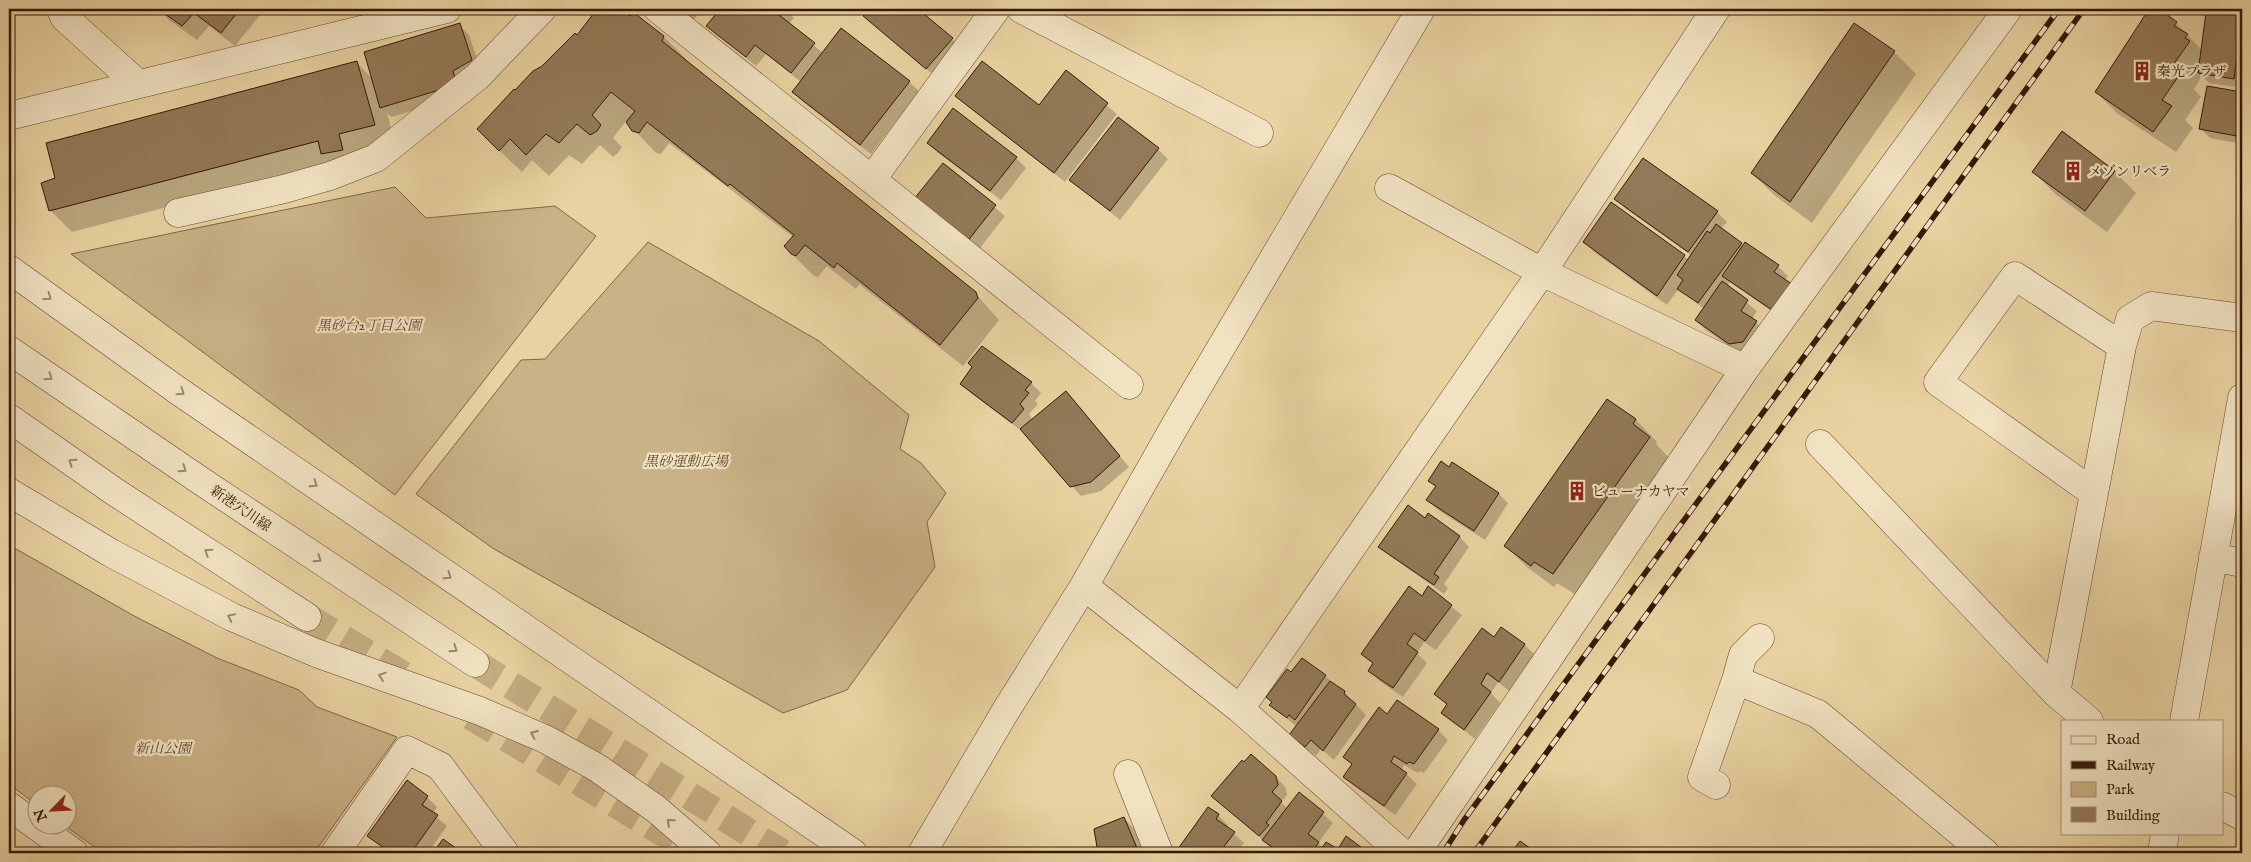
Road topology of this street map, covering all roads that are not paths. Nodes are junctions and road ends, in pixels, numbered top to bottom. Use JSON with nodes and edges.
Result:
{"nodes":[{"id":1,"x":61,"y":9,"type":"edge"},
{"id":2,"x":447,"y":9,"type":"edge"},
{"id":3,"x":542,"y":9,"type":"edge"},
{"id":4,"x":658,"y":9,"type":"edge"},
{"id":5,"x":996,"y":9,"type":"edge"},
{"id":6,"x":1021,"y":9,"type":"edge"},
{"id":7,"x":1421,"y":9,"type":"edge"},
{"id":8,"x":1716,"y":9,"type":"edge"},
{"id":9,"x":2008,"y":9,"type":"edge"},
{"id":10,"x":138,"y":84,"type":"junction"},
{"id":11,"x":9,"y":116,"type":"edge"},
{"id":12,"x":1258,"y":133,"type":"dead end"},
{"id":13,"x":872,"y":179,"type":"junction"},
{"id":14,"x":1389,"y":188,"type":"dead end"},
{"id":15,"x":178,"y":213,"type":"dead end"},
{"id":16,"x":9,"y":269,"type":"edge"},
{"id":17,"x":1542,"y":272,"type":"junction"},
{"id":18,"x":2242,"y":318,"type":"edge"},
{"id":19,"x":2122,"y":346,"type":"junction"},
{"id":20,"x":9,"y":350,"type":"edge"},
{"id":21,"x":1745,"y":369,"type":"junction"},
{"id":22,"x":1129,"y":384,"type":"dead end"},
{"id":23,"x":2242,"y":398,"type":"edge"},
{"id":24,"x":9,"y":418,"type":"edge"},
{"id":25,"x":1820,"y":444,"type":"dead end"},
{"id":26,"x":9,"y":492,"type":"edge"},
{"id":27,"x":2094,"y":493,"type":"junction"},
{"id":28,"x":2213,"y":557,"type":"junction"},
{"id":29,"x":2242,"y":563,"type":"edge"},
{"id":30,"x":1084,"y":586,"type":"junction"},
{"id":31,"x":307,"y":617,"type":"tunnel mouth"},
{"id":32,"x":1760,"y":638,"type":"dead end"},
{"id":33,"x":475,"y":664,"type":"tunnel mouth"},
{"id":34,"x":1736,"y":680,"type":"junction"},
{"id":35,"x":2056,"y":693,"type":"junction"},
{"id":36,"x":1240,"y":709,"type":"junction"},
{"id":37,"x":2088,"y":720,"type":"edge"},
{"id":38,"x":2184,"y":720,"type":"edge"},
{"id":39,"x":1128,"y":774,"type":"dead end"},
{"id":40,"x":1716,"y":785,"type":"dead end"},
{"id":41,"x":9,"y":806,"type":"edge"},
{"id":42,"x":2224,"y":807,"type":"edge"},
{"id":43,"x":2242,"y":816,"type":"edge"},
{"id":44,"x":2165,"y":834,"type":"edge"},
{"id":45,"x":44,"y":845,"type":"edge"},
{"id":46,"x":74,"y":853,"type":"edge"},
{"id":47,"x":335,"y":853,"type":"edge"},
{"id":48,"x":505,"y":853,"type":"edge"},
{"id":49,"x":707,"y":853,"type":"edge"},
{"id":50,"x":853,"y":853,"type":"edge"},
{"id":51,"x":922,"y":853,"type":"edge"},
{"id":52,"x":1159,"y":853,"type":"edge"},
{"id":53,"x":1402,"y":853,"type":"edge"},
{"id":54,"x":1416,"y":853,"type":"edge"},
{"id":55,"x":1985,"y":853,"type":"edge"},
{"id":56,"x":2162,"y":853,"type":"edge"}],
"edges":[{"from":1,"to":10,"type":"street"},
{"from":2,"to":10,"type":"street"},
{"from":3,"to":15,"type":"street"},
{"from":4,"to":13,"type":"street"},
{"from":5,"to":13,"type":"street"},
{"from":6,"to":12,"type":"street"},
{"from":7,"to":30,"type":"street"},
{"from":8,"to":17,"type":"street"},
{"from":9,"to":21,"type":"street"},
{"from":10,"to":11,"type":"street"},
{"from":13,"to":22,"type":"street"},
{"from":14,"to":17,"type":"street"},
{"from":16,"to":50,"type":"street","one_way":true},
{"from":17,"to":21,"type":"street"},
{"from":17,"to":36,"type":"street"},
{"from":18,"to":19,"type":"street"},
{"from":19,"to":27,"type":"street"},
{"from":19,"to":27,"type":"street"},
{"from":20,"to":33,"type":"street","name":"新港穴川線","one_way":true},
{"from":21,"to":54,"type":"street"},
{"from":23,"to":28,"type":"street"},
{"from":31,"to":24,"type":"street","one_way":true},
{"from":25,"to":35,"type":"street"},
{"from":49,"to":26,"type":"street","one_way":true},
{"from":27,"to":35,"type":"street"},
{"from":28,"to":29,"type":"street"},
{"from":28,"to":38,"type":"street"},
{"from":30,"to":36,"type":"street"},
{"from":30,"to":51,"type":"street"},
{"from":32,"to":34,"type":"street"},
{"from":34,"to":40,"type":"street"},
{"from":34,"to":55,"type":"street"},
{"from":35,"to":37,"type":"street"},
{"from":36,"to":53,"type":"street"},
{"from":39,"to":52,"type":"street"},
{"from":41,"to":45,"type":"street"},
{"from":42,"to":43,"type":"street"},
{"from":44,"to":56,"type":"street"},
{"from":45,"to":46,"type":"street"},
{"from":47,"to":48,"type":"street"}]}
